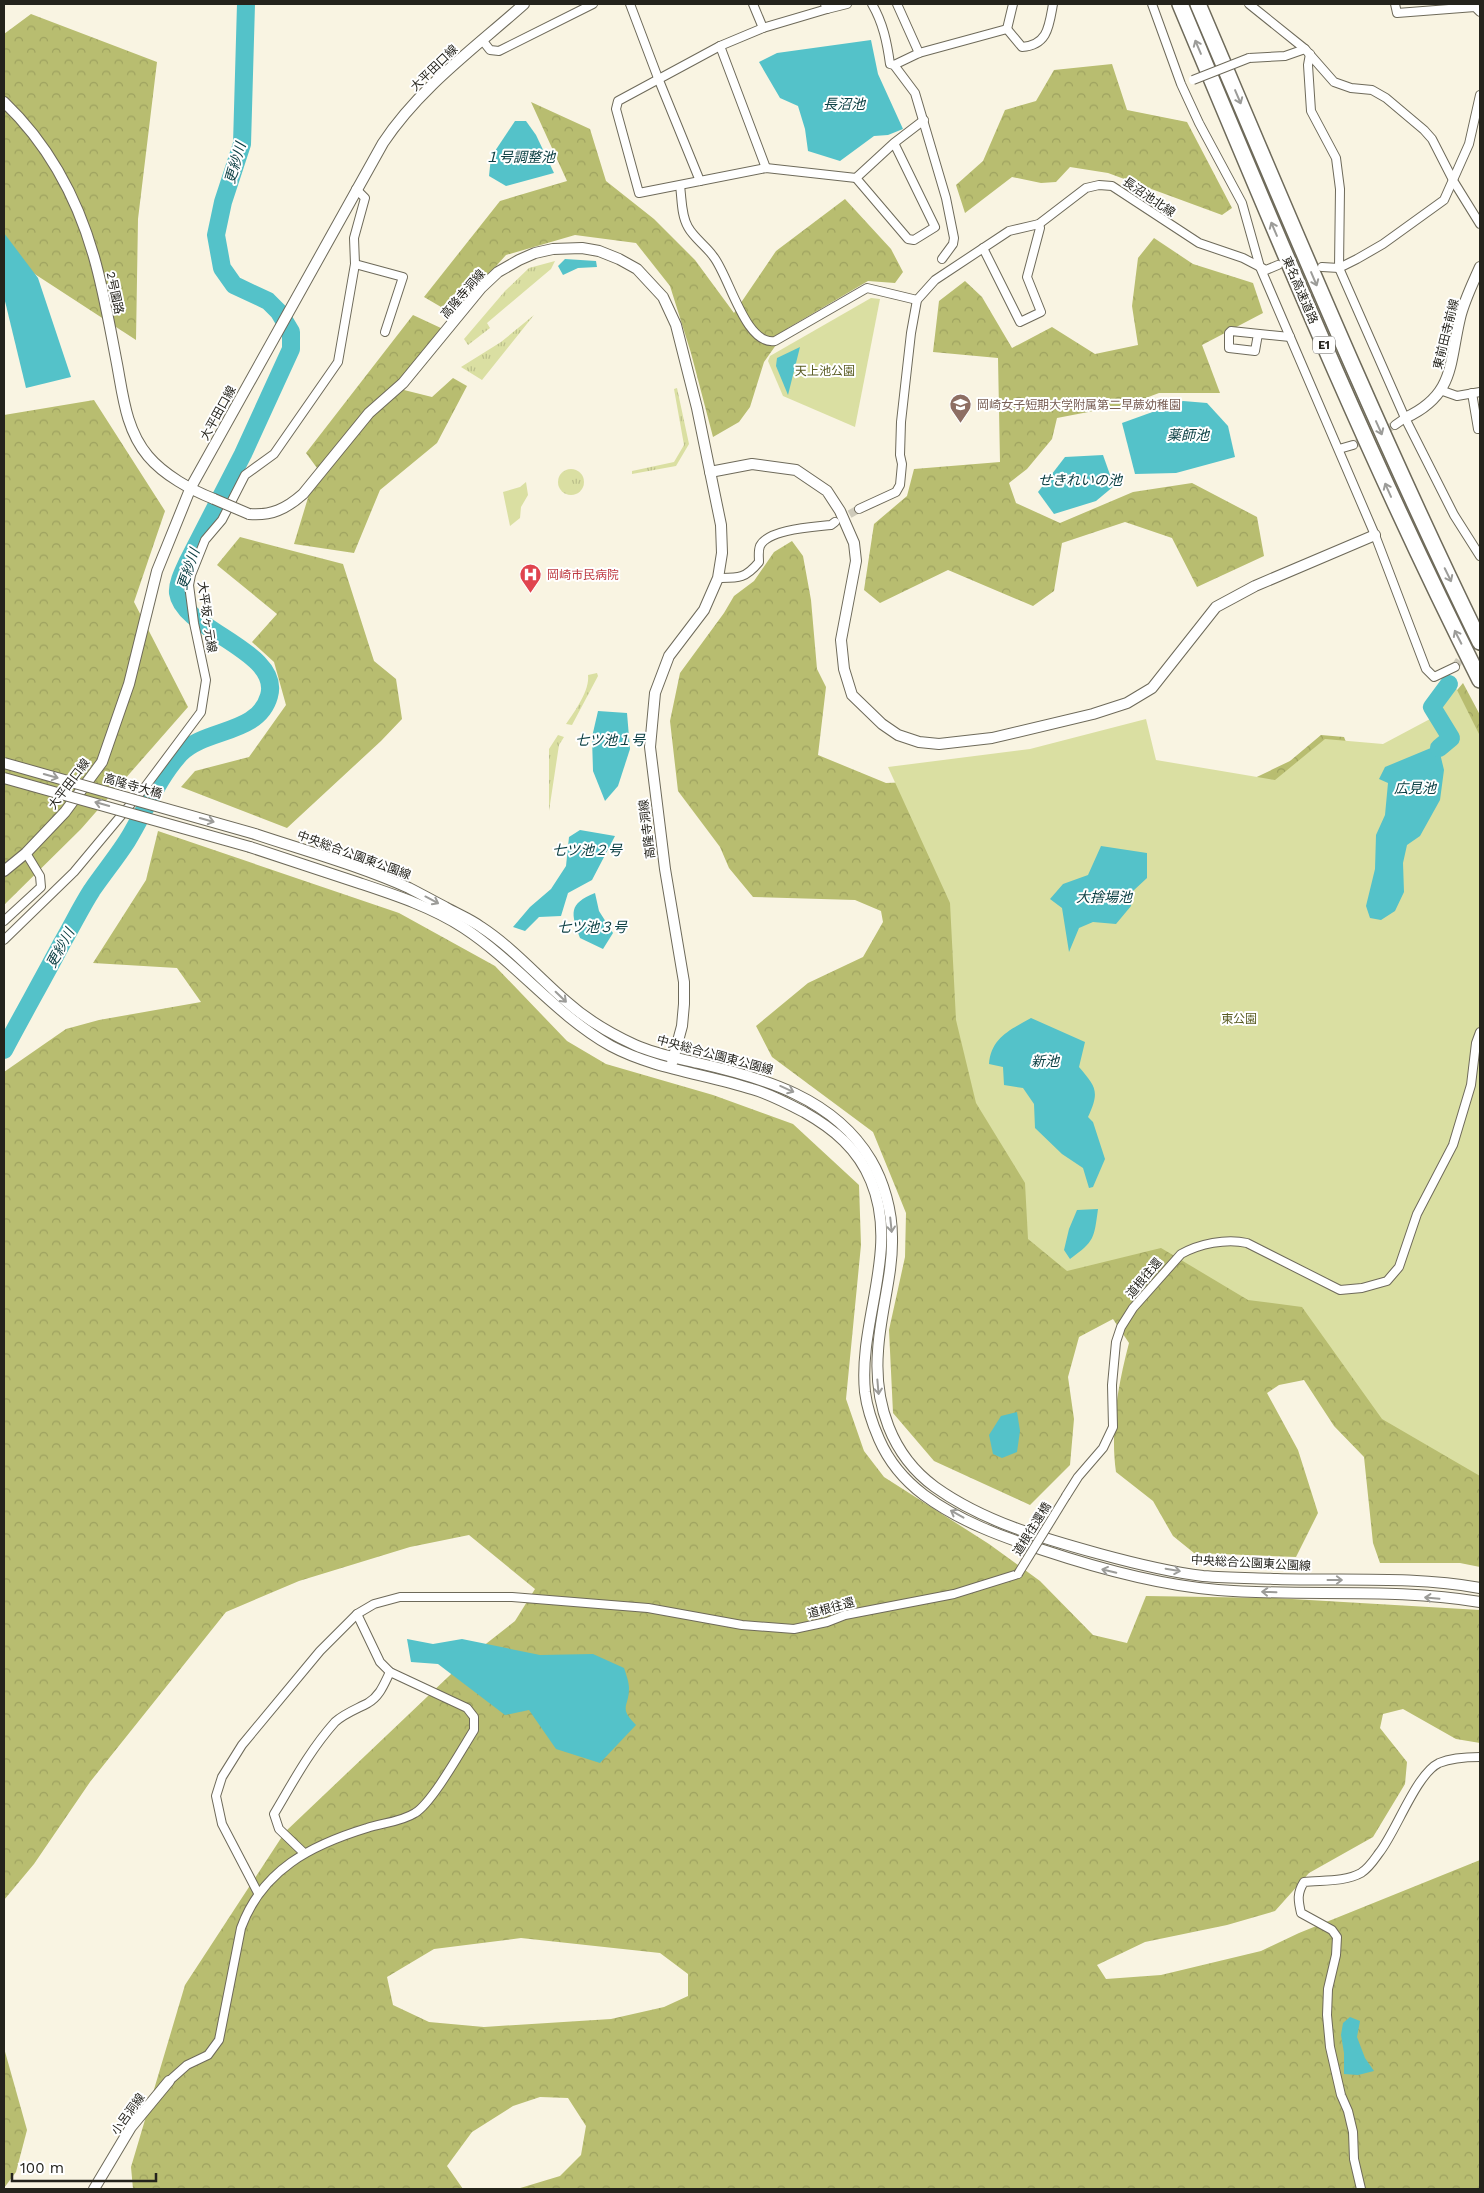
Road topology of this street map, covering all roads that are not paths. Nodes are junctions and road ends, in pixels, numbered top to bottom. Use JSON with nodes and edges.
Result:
{"nodes":[{"id":1,"x":524,"y":4,"type":"edge"},
{"id":2,"x":593,"y":4,"type":"edge"},
{"id":3,"x":630,"y":4,"type":"edge"},
{"id":4,"x":753,"y":4,"type":"edge"},
{"id":5,"x":847,"y":4,"type":"edge"},
{"id":6,"x":872,"y":4,"type":"edge"},
{"id":7,"x":897,"y":4,"type":"edge"},
{"id":8,"x":1013,"y":4,"type":"edge"},
{"id":9,"x":1053,"y":4,"type":"edge"},
{"id":10,"x":1152,"y":4,"type":"edge"},
{"id":11,"x":1180,"y":4,"type":"edge"},
{"id":12,"x":1198,"y":4,"type":"edge"},
{"id":13,"x":1249,"y":4,"type":"edge"},
{"id":14,"x":1395,"y":4,"type":"edge"},
{"id":15,"x":826,"y":6,"type":"edge"},
{"id":16,"x":1480,"y":12,"type":"edge"},
{"id":17,"x":763,"y":28,"type":"junction"},
{"id":18,"x":1007,"y":29,"type":"junction"},
{"id":19,"x":483,"y":41,"type":"junction"},
{"id":20,"x":720,"y":46,"type":"junction"},
{"id":21,"x":1308,"y":52,"type":"junction"},
{"id":22,"x":919,"y":53,"type":"junction"},
{"id":23,"x":894,"y":65,"type":"junction"},
{"id":24,"x":658,"y":78,"type":"junction"},
{"id":25,"x":1181,"y":84,"type":"junction"},
{"id":26,"x":1480,"y":95,"type":"edge"},
{"id":27,"x":4,"y":102,"type":"edge"},
{"id":28,"x":924,"y":120,"type":"junction"},
{"id":29,"x":894,"y":143,"type":"junction"},
{"id":30,"x":766,"y":168,"type":"junction"},
{"id":31,"x":856,"y":178,"type":"junction"},
{"id":32,"x":700,"y":181,"type":"junction"},
{"id":33,"x":1454,"y":182,"type":"junction"},
{"id":34,"x":680,"y":186,"type":"junction"},
{"id":35,"x":356,"y":189,"type":"junction"},
{"id":36,"x":1039,"y":224,"type":"junction"},
{"id":37,"x":1480,"y":224,"type":"edge"},
{"id":38,"x":983,"y":248,"type":"junction"},
{"id":39,"x":942,"y":259,"type":"dead end"},
{"id":40,"x":355,"y":264,"type":"junction"},
{"id":41,"x":1278,"y":266,"type":"dead end"},
{"id":42,"x":1260,"y":267,"type":"junction"},
{"id":43,"x":1322,"y":267,"type":"dead end"},
{"id":44,"x":1480,"y":267,"type":"edge"},
{"id":45,"x":1339,"y":268,"type":"junction"},
{"id":46,"x":917,"y":300,"type":"junction"},
{"id":47,"x":385,"y":332,"type":"dead end"},
{"id":48,"x":1258,"y":334,"type":"dead end"},
{"id":49,"x":1290,"y":337,"type":"junction"},
{"id":50,"x":1440,"y":390,"type":"junction"},
{"id":51,"x":1476,"y":393,"type":"edge"},
{"id":52,"x":1405,"y":418,"type":"junction"},
{"id":53,"x":1395,"y":425,"type":"tunnel mouth"},
{"id":54,"x":1480,"y":428,"type":"edge"},
{"id":55,"x":1353,"y":445,"type":"tunnel mouth"},
{"id":56,"x":1339,"y":449,"type":"junction"},
{"id":57,"x":710,"y":472,"type":"junction"},
{"id":58,"x":191,"y":487,"type":"junction"},
{"id":59,"x":859,"y":509,"type":"tunnel mouth"},
{"id":60,"x":249,"y":514,"type":"joint"},
{"id":61,"x":835,"y":522,"type":"tunnel mouth"},
{"id":62,"x":1375,"y":535,"type":"junction"},
{"id":63,"x":1480,"y":556,"type":"edge"},
{"id":64,"x":718,"y":578,"type":"junction"},
{"id":65,"x":1480,"y":642,"type":"edge"},
{"id":66,"x":1455,"y":667,"type":"tunnel mouth"},
{"id":67,"x":1480,"y":680,"type":"edge"},
{"id":68,"x":4,"y":763,"type":"edge"},
{"id":69,"x":4,"y":778,"type":"edge"},
{"id":70,"x":255,"y":834,"type":"joint"},
{"id":71,"x":26,"y":854,"type":"junction"},
{"id":72,"x":4,"y":871,"type":"edge"},
{"id":73,"x":4,"y":921,"type":"edge"},
{"id":74,"x":4,"y":940,"type":"edge"},
{"id":75,"x":1480,"y":1032,"type":"edge"},
{"id":76,"x":672,"y":1063,"type":"junction"},
{"id":77,"x":1066,"y":1496,"type":"joint"},
{"id":78,"x":1018,"y":1574,"type":"joint"},
{"id":79,"x":1480,"y":1588,"type":"edge"},
{"id":80,"x":1480,"y":1602,"type":"edge"},
{"id":81,"x":357,"y":1614,"type":"junction"},
{"id":82,"x":390,"y":1672,"type":"junction"},
{"id":83,"x":1480,"y":1756,"type":"edge"},
{"id":84,"x":304,"y":1854,"type":"junction"},
{"id":85,"x":258,"y":1893,"type":"junction"},
{"id":86,"x":168,"y":2081,"type":"joint"},
{"id":87,"x":94,"y":2189,"type":"edge"},
{"id":88,"x":1361,"y":2189,"type":"edge"}],
"edges":[{"from":1,"to":19,"type":"street","name":"大平田口線"},
{"from":2,"to":19,"type":"street"},
{"from":3,"to":24,"type":"street"},
{"from":4,"to":17,"type":"street"},
{"from":5,"to":15,"type":"street"},
{"from":6,"to":23,"type":"street"},
{"from":7,"to":22,"type":"street"},
{"from":8,"to":18,"type":"street"},
{"from":9,"to":18,"type":"street"},
{"from":10,"to":25,"type":"street"},
{"from":67,"to":11,"type":"highway","name":"東名高速道路","number":"E1","one_way":true},
{"from":12,"to":65,"type":"highway","name":"東名高速道路","number":"E1","one_way":true},
{"from":13,"to":21,"type":"street"},
{"from":14,"to":16,"type":"street"},
{"from":15,"to":17,"type":"street"},
{"from":17,"to":20,"type":"street"},
{"from":18,"to":22,"type":"street"},
{"from":19,"to":35,"type":"street","name":"大平田口線"},
{"from":20,"to":24,"type":"street"},
{"from":20,"to":30,"type":"street"},
{"from":21,"to":25,"type":"street","bridge":true},
{"from":21,"to":33,"type":"street"},
{"from":21,"to":45,"type":"street"},
{"from":22,"to":23,"type":"street"},
{"from":23,"to":28,"type":"street"},
{"from":24,"to":32,"type":"street"},
{"from":24,"to":34,"type":"street"},
{"from":25,"to":42,"type":"street"},
{"from":26,"to":33,"type":"street"},
{"from":27,"to":58,"type":"street","name":"2号園路"},
{"from":28,"to":29,"type":"street"},
{"from":28,"to":39,"type":"street"},
{"from":29,"to":31,"type":"street"},
{"from":29,"to":31,"type":"street"},
{"from":30,"to":31,"type":"street"},
{"from":30,"to":32,"type":"street"},
{"from":32,"to":34,"type":"street"},
{"from":33,"to":37,"type":"street"},
{"from":33,"to":45,"type":"street"},
{"from":34,"to":46,"type":"street"},
{"from":35,"to":40,"type":"street","name":"大平坂ヶ元線"},
{"from":35,"to":58,"type":"street","name":"大平田口線"},
{"from":36,"to":38,"type":"street","name":"長沼池北線"},
{"from":36,"to":38,"type":"street"},
{"from":36,"to":42,"type":"street","name":"長沼池北線"},
{"from":38,"to":46,"type":"street","name":"長沼池北線"},
{"from":40,"to":47,"type":"street"},
{"from":40,"to":74,"type":"street","name":"大平坂ヶ元線"},
{"from":41,"to":42,"type":"street"},
{"from":42,"to":49,"type":"street"},
{"from":43,"to":45,"type":"street"},
{"from":44,"to":50,"type":"street","name":"東前田寺前線"},
{"from":45,"to":52,"type":"street"},
{"from":46,"to":59,"type":"street"},
{"from":48,"to":49,"type":"street"},
{"from":49,"to":56,"type":"street"},
{"from":50,"to":51,"type":"street"},
{"from":50,"to":52,"type":"street","name":"東前田寺前線"},
{"from":51,"to":54,"type":"street"},
{"from":52,"to":53,"type":"street"},
{"from":52,"to":63,"type":"street"},
{"from":55,"to":56,"type":"street"},
{"from":56,"to":62,"type":"street"},
{"from":57,"to":60,"type":"street","name":"高隆寺洞線"},
{"from":57,"to":62,"type":"street"},
{"from":57,"to":64,"type":"street","name":"高隆寺洞線"},
{"from":58,"to":60,"type":"street","name":"2号園路","bridge":true},
{"from":58,"to":71,"type":"street","name":"大平田口線"},
{"from":61,"to":64,"type":"street"},
{"from":62,"to":66,"type":"street"},
{"from":64,"to":76,"type":"street","name":"高隆寺洞線"},
{"from":68,"to":70,"type":"street","name":"高隆寺大橋","one_way":true,"bridge":true},
{"from":76,"to":69,"type":"street","one_way":true,"bridge":true},
{"from":70,"to":76,"type":"street","name":"中央総合公園東公園線","one_way":true},
{"from":71,"to":72,"type":"street","name":"大平田口線"},
{"from":71,"to":73,"type":"street"},
{"from":75,"to":77,"type":"street","name":"道根往還"},
{"from":76,"to":79,"type":"street","name":"中央総合公園東公園線","one_way":true},
{"from":80,"to":76,"type":"street","one_way":true},
{"from":77,"to":78,"type":"street","name":"道根往還橋","bridge":true},
{"from":78,"to":81,"type":"street","name":"道根往還"},
{"from":81,"to":82,"type":"street"},
{"from":81,"to":85,"type":"street","name":"道根往還"},
{"from":82,"to":84,"type":"street"},
{"from":82,"to":84,"type":"street"},
{"from":83,"to":88,"type":"street"},
{"from":84,"to":85,"type":"street"},
{"from":85,"to":86,"type":"street"},
{"from":86,"to":87,"type":"street","name":"小呂洞線"}]}
